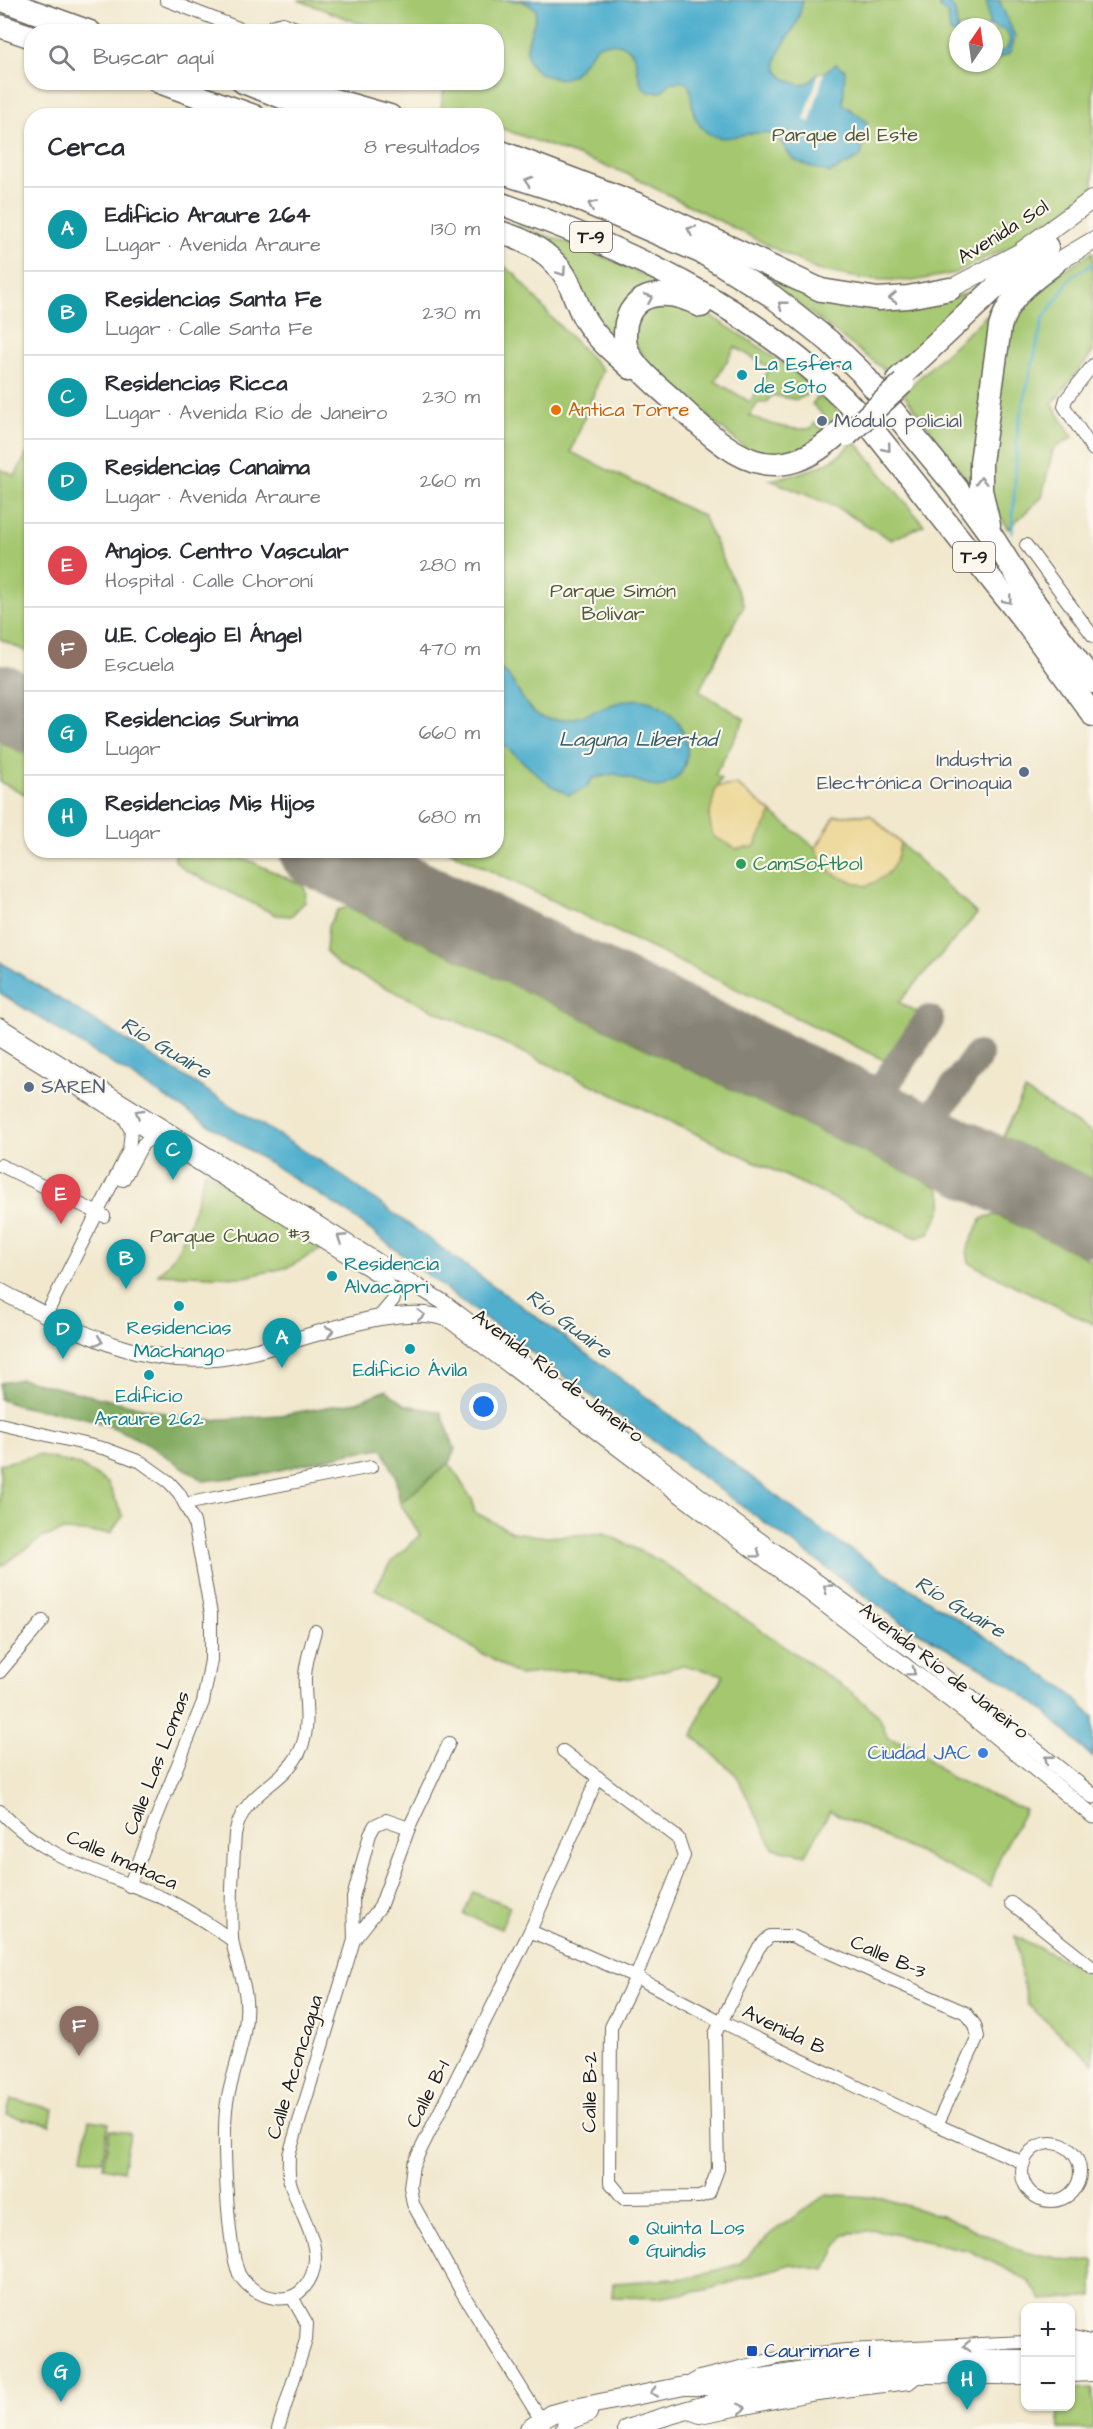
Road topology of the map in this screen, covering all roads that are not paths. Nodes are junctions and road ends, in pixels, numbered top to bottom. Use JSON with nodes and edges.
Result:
{"nodes":[{"id":1,"x":2,"y":0,"type":"edge"},
{"id":2,"x":165,"y":0,"type":"edge"},
{"id":3,"x":68,"y":24,"type":"edge"},
{"id":4,"x":228,"y":24,"type":"edge"},
{"id":5,"x":0,"y":26,"type":"edge"},
{"id":6,"x":24,"y":34,"type":"edge"},
{"id":7,"x":178,"y":90,"type":"edge"},
{"id":8,"x":264,"y":90,"type":"edge"},
{"id":9,"x":299,"y":90,"type":"edge"},
{"id":10,"x":222,"y":108,"type":"edge"},
{"id":11,"x":310,"y":108,"type":"edge"},
{"id":12,"x":362,"y":108,"type":"edge"},
{"id":13,"x":504,"y":153,"type":"edge"},
{"id":14,"x":504,"y":174,"type":"edge"},
{"id":15,"x":1093,"y":199,"type":"edge"},
{"id":16,"x":504,"y":205,"type":"edge"},
{"id":17,"x":1093,"y":215,"type":"edge"},
{"id":18,"x":504,"y":234,"type":"edge"},
{"id":19,"x":1093,"y":241,"type":"edge"},
{"id":20,"x":1051,"y":255,"type":"junction"},
{"id":21,"x":950,"y":290,"type":"junction"},
{"id":22,"x":799,"y":360,"type":"junction"},
{"id":23,"x":1093,"y":365,"type":"edge"},
{"id":24,"x":846,"y":432,"type":"junction"},
{"id":25,"x":1093,"y":450,"type":"edge"},
{"id":26,"x":993,"y":538,"type":"junction"},
{"id":27,"x":1026,"y":545,"type":"dead end"},
{"id":28,"x":1093,"y":636,"type":"edge"},
{"id":29,"x":1093,"y":682,"type":"edge"},
{"id":30,"x":1093,"y":715,"type":"edge"},
{"id":31,"x":0,"y":1026,"type":"edge"},
{"id":32,"x":0,"y":1041,"type":"edge"},
{"id":33,"x":126,"y":1121,"type":"junction"},
{"id":34,"x":153,"y":1137,"type":"junction"},
{"id":35,"x":0,"y":1165,"type":"edge"},
{"id":36,"x":214,"y":1173,"type":"junction"},
{"id":37,"x":277,"y":1198,"type":"junction"},
{"id":38,"x":101,"y":1215,"type":"junction"},
{"id":39,"x":0,"y":1291,"type":"edge"},
{"id":40,"x":50,"y":1317,"type":"junction"},
{"id":41,"x":378,"y":1318,"type":"junction"},
{"id":42,"x":0,"y":1424,"type":"edge"},
{"id":43,"x":370,"y":1467,"type":"dead end"},
{"id":44,"x":185,"y":1504,"type":"junction"},
{"id":45,"x":43,"y":1621,"type":"dead end"},
{"id":46,"x":315,"y":1631,"type":"dead end"},
{"id":47,"x":0,"y":1672,"type":"edge"},
{"id":48,"x":449,"y":1743,"type":"dead end"},
{"id":49,"x":563,"y":1751,"type":"dead end"},
{"id":50,"x":598,"y":1777,"type":"junction"},
{"id":51,"x":1093,"y":1796,"type":"edge"},
{"id":52,"x":0,"y":1810,"type":"edge"},
{"id":53,"x":1093,"y":1816,"type":"edge"},
{"id":54,"x":409,"y":1828,"type":"junction"},
{"id":55,"x":129,"y":1886,"type":"junction"},
{"id":56,"x":1011,"y":1903,"type":"dead end"},
{"id":57,"x":530,"y":1931,"type":"junction"},
{"id":58,"x":232,"y":1940,"type":"junction"},
{"id":59,"x":354,"y":1940,"type":"junction"},
{"id":60,"x":1093,"y":1968,"type":"edge"},
{"id":61,"x":636,"y":1977,"type":"junction"},
{"id":62,"x":722,"y":2022,"type":"junction"},
{"id":63,"x":937,"y":2125,"type":"junction"},
{"id":64,"x":1024,"y":2163,"type":"junction"},
{"id":65,"x":292,"y":2297,"type":"junction"},
{"id":66,"x":1093,"y":2334,"type":"edge"},
{"id":67,"x":1075,"y":2337,"type":"edge"},
{"id":68,"x":1075,"y":2339,"type":"edge"},
{"id":69,"x":1021,"y":2342,"type":"edge"},
{"id":70,"x":1093,"y":2345,"type":"edge"},
{"id":71,"x":846,"y":2349,"type":"junction"},
{"id":72,"x":1093,"y":2356,"type":"edge"},
{"id":73,"x":886,"y":2358,"type":"junction"},
{"id":74,"x":1075,"y":2358,"type":"edge"},
{"id":75,"x":998,"y":2359,"type":"junction"},
{"id":76,"x":1021,"y":2359,"type":"edge"},
{"id":77,"x":1093,"y":2363,"type":"edge"},
{"id":78,"x":1075,"y":2364,"type":"edge"},
{"id":79,"x":1021,"y":2365,"type":"edge"},
{"id":80,"x":1093,"y":2372,"type":"edge"},
{"id":81,"x":1075,"y":2373,"type":"edge"},
{"id":82,"x":1021,"y":2374,"type":"edge"},
{"id":83,"x":684,"y":2386,"type":"junction"},
{"id":84,"x":625,"y":2399,"type":"junction"},
{"id":85,"x":539,"y":2426,"type":"edge"},
{"id":86,"x":278,"y":2429,"type":"edge"},
{"id":87,"x":564,"y":2429,"type":"edge"},
{"id":88,"x":627,"y":2429,"type":"edge"}],
"edges":[{"from":1,"to":3,"type":"highway"},
{"from":2,"to":4,"type":"street"},
{"from":5,"to":6,"type":"highway"},
{"from":7,"to":10,"type":"highway"},
{"from":8,"to":11,"type":"highway"},
{"from":9,"to":12,"type":"highway"},
{"from":21,"to":13,"type":"highway","one_way":true},
{"from":26,"to":14,"type":"highway","number":"T-9","one_way":true},
{"from":15,"to":21,"type":"main road","name":"Avenida Sol"},
{"from":16,"to":22,"type":"highway","number":"T-9"},
{"from":17,"to":20,"type":"main road","name":"Avenida Sol"},
{"from":18,"to":24,"type":"highway","one_way":true},
{"from":19,"to":20,"type":"main road","name":"Avenida Sol"},
{"from":20,"to":21,"type":"main road","name":"Avenida Sol"},
{"from":20,"to":24,"type":"highway","bridge":true},
{"from":26,"to":20,"type":"highway","one_way":true},
{"from":24,"to":22,"type":"highway","one_way":true},
{"from":22,"to":30,"type":"highway","number":"T-9","one_way":true},
{"from":23,"to":25,"type":"street"},
{"from":26,"to":29,"type":"highway","number":"T-9"},
{"from":27,"to":28,"type":"street"},
{"from":37,"to":31,"type":"street","name":"Avenida Río de Janeiro","one_way":true},
{"from":32,"to":33,"type":"street"},
{"from":33,"to":34,"type":"street"},
{"from":33,"to":38,"type":"street"},
{"from":34,"to":36,"type":"street"},
{"from":34,"to":38,"type":"street"},
{"from":35,"to":38,"type":"street"},
{"from":36,"to":37,"type":"street"},
{"from":36,"to":41,"type":"street"},
{"from":51,"to":37,"type":"street","name":"Avenida Río de Janeiro","one_way":true},
{"from":38,"to":40,"type":"street"},
{"from":39,"to":40,"type":"street","name":"Avenida Río de Janeiro"},
{"from":40,"to":41,"type":"street","name":"Avenida Río de Janeiro","one_way":true},
{"from":41,"to":53,"type":"street","name":"Avenida Río de Janeiro","one_way":true},
{"from":42,"to":44,"type":"street","name":"Calle Las Lomas"},
{"from":43,"to":44,"type":"street"},
{"from":44,"to":55,"type":"street","name":"Calle Las Lomas"},
{"from":45,"to":47,"type":"street"},
{"from":46,"to":58,"type":"street"},
{"from":48,"to":54,"type":"street","name":"Calle Aconcagua"},
{"from":49,"to":50,"type":"street","name":"Calle B-2"},
{"from":50,"to":57,"type":"street","name":"Calle B-1"},
{"from":50,"to":61,"type":"street","name":"Calle B-2"},
{"from":52,"to":55,"type":"street","name":"Calle Imataca"},
{"from":54,"to":59,"type":"street","name":"Calle Aconcagua"},
{"from":54,"to":59,"type":"street","name":"Calle Aconcagua"},
{"from":55,"to":58,"type":"street","name":"Calle Imataca"},
{"from":56,"to":60,"type":"street"},
{"from":57,"to":61,"type":"street","name":"Avenida B"},
{"from":57,"to":85,"type":"street","name":"Calle B-1"},
{"from":58,"to":65,"type":"street"},
{"from":59,"to":65,"type":"street","name":"Calle Aconcagua"},
{"from":61,"to":62,"type":"street","name":"Avenida B"},
{"from":61,"to":62,"type":"street","name":"Calle B-2"},
{"from":62,"to":63,"type":"street","name":"Avenida B"},
{"from":62,"to":63,"type":"street","name":"Calle B-3"},
{"from":63,"to":64,"type":"street","name":"Avenida B"},
{"from":64,"to":64,"type":"street"},
{"from":65,"to":86,"type":"street"},
{"from":66,"to":67,"type":"street"},
{"from":68,"to":70,"type":"main road"},
{"from":69,"to":71,"type":"street","one_way":true},
{"from":71,"to":73,"type":"main road"},
{"from":71,"to":83,"type":"street"},
{"from":72,"to":74,"type":"main road"},
{"from":73,"to":75,"type":"main road"},
{"from":73,"to":83,"type":"main road"},
{"from":75,"to":76,"type":"main road"},
{"from":75,"to":79,"type":"main road"},
{"from":77,"to":78,"type":"main road"},
{"from":80,"to":81,"type":"main road"},
{"from":88,"to":82,"type":"main road","one_way":true},
{"from":83,"to":84,"type":"main road","one_way":true},
{"from":84,"to":85,"type":"main road"},
{"from":84,"to":87,"type":"main road"}]}
